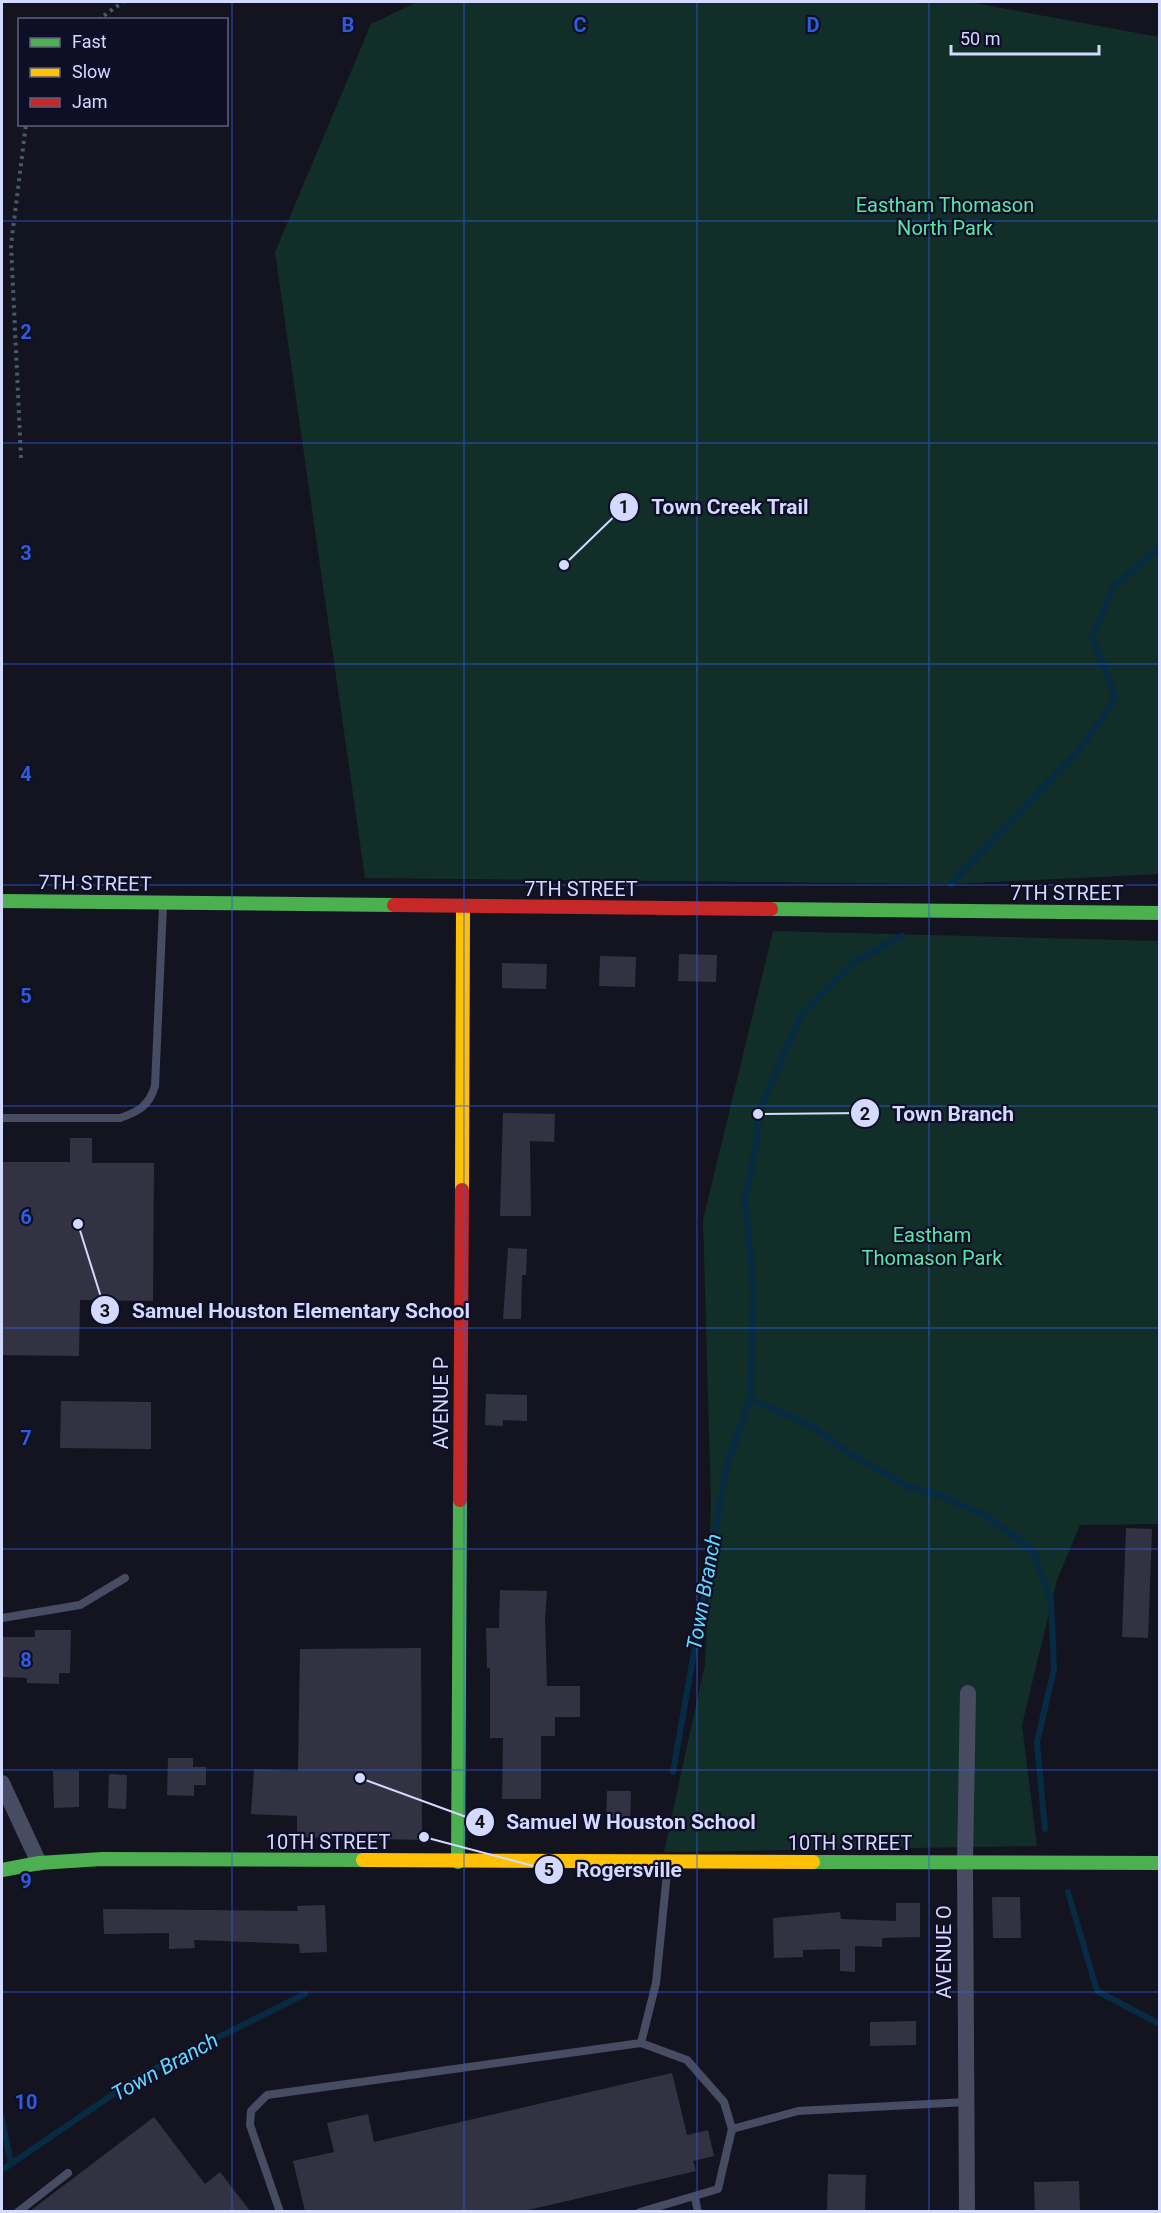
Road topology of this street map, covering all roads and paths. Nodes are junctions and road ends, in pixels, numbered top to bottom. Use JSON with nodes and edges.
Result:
{"nodes":[{"id":1,"x":123,"y":2,"type":"edge"},
{"id":2,"x":101,"y":18,"type":"edge"},
{"id":3,"x":26,"y":126,"type":"edge"},
{"id":4,"x":21,"y":458,"type":"dead end"},
{"id":5,"x":2,"y":901,"type":"edge"},
{"id":6,"x":163,"y":904,"type":"junction"},
{"id":7,"x":463,"y":908,"type":"junction"},
{"id":8,"x":1160,"y":913,"type":"edge"},
{"id":9,"x":2,"y":1118,"type":"edge"},
{"id":10,"x":125,"y":1578,"type":"dead end"},
{"id":11,"x":2,"y":1618,"type":"edge"},
{"id":12,"x":968,"y":1693,"type":"dead end"},
{"id":13,"x":2,"y":1783,"type":"edge"},
{"id":14,"x":458,"y":1862,"type":"junction"},
{"id":15,"x":669,"y":1862,"type":"junction"},
{"id":16,"x":39,"y":1863,"type":"junction"},
{"id":17,"x":965,"y":1863,"type":"junction"},
{"id":18,"x":1160,"y":1863,"type":"edge"},
{"id":19,"x":2,"y":1870,"type":"edge"},
{"id":20,"x":641,"y":2043,"type":"junction"},
{"id":21,"x":966,"y":2102,"type":"junction"},
{"id":22,"x":732,"y":2129,"type":"junction"},
{"id":23,"x":68,"y":2173,"type":"dead end"},
{"id":24,"x":695,"y":2198,"type":"junction"},
{"id":25,"x":18,"y":2211,"type":"edge"},
{"id":26,"x":280,"y":2211,"type":"edge"},
{"id":27,"x":640,"y":2211,"type":"edge"},
{"id":28,"x":698,"y":2211,"type":"edge"},
{"id":29,"x":966,"y":2211,"type":"edge"}],
"edges":[{"from":1,"to":2,"type":"path"},
{"from":3,"to":4,"type":"path"},
{"from":5,"to":6,"type":"street","name":"7TH STREET"},
{"from":6,"to":7,"type":"street","name":"7TH STREET"},
{"from":6,"to":9,"type":"lane"},
{"from":7,"to":8,"type":"street","name":"7TH STREET"},
{"from":7,"to":14,"type":"street","name":"AVENUE P"},
{"from":10,"to":11,"type":"lane"},
{"from":12,"to":17,"type":"street","name":"AVENUE O"},
{"from":13,"to":16,"type":"street"},
{"from":14,"to":15,"type":"street","name":"10TH STREET"},
{"from":14,"to":16,"type":"street","name":"10TH STREET"},
{"from":15,"to":17,"type":"street","name":"10TH STREET"},
{"from":15,"to":20,"type":"lane"},
{"from":16,"to":19,"type":"street","name":"10TH STREET"},
{"from":17,"to":18,"type":"street","name":"10TH STREET"},
{"from":17,"to":21,"type":"street","name":"AVENUE O"},
{"from":20,"to":22,"type":"lane"},
{"from":20,"to":26,"type":"lane"},
{"from":21,"to":22,"type":"lane"},
{"from":21,"to":29,"type":"street","name":"AVENUE O"},
{"from":22,"to":24,"type":"lane"},
{"from":23,"to":25,"type":"lane"},
{"from":24,"to":27,"type":"lane"},
{"from":24,"to":28,"type":"lane"}]}
